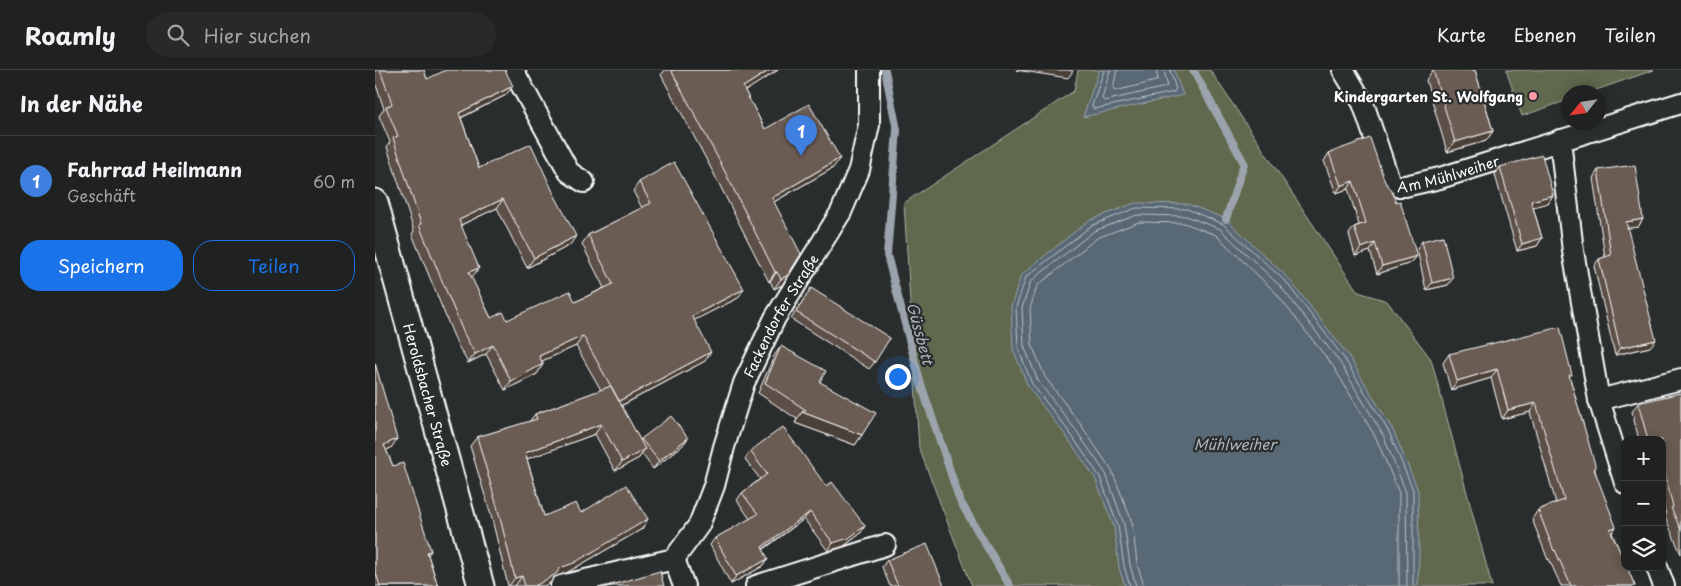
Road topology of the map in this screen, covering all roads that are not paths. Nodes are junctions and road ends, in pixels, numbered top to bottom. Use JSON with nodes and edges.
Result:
{"nodes":[{"id":1,"x":513,"y":70,"type":"edge"},
{"id":2,"x":869,"y":70,"type":"edge"},
{"id":3,"x":1343,"y":70,"type":"edge"},
{"id":4,"x":1681,"y":103,"type":"edge"},
{"id":5,"x":1560,"y":140,"type":"junction"},
{"id":6,"x":584,"y":182,"type":"dead end"},
{"id":7,"x":375,"y":202,"type":"edge"},
{"id":8,"x":1681,"y":379,"type":"edge"},
{"id":9,"x":1599,"y":400,"type":"junction"},
{"id":10,"x":1624,"y":481,"type":"edge"},
{"id":11,"x":885,"y":545,"type":"dead end"},
{"id":12,"x":675,"y":559,"type":"junction"},
{"id":13,"x":1659,"y":571,"type":"edge"},
{"id":14,"x":481,"y":586,"type":"edge"},
{"id":15,"x":561,"y":586,"type":"edge"},
{"id":16,"x":684,"y":586,"type":"edge"},
{"id":17,"x":756,"y":586,"type":"edge"},
{"id":18,"x":1665,"y":586,"type":"edge"}],
"edges":[{"from":1,"to":6,"type":"street"},
{"from":2,"to":12,"type":"street","name":"Fackendorfer Straße"},
{"from":3,"to":5,"type":"street","name":"Am Mühlweiher"},
{"from":4,"to":5,"type":"street","name":"Am Mühlweiher"},
{"from":5,"to":9,"type":"street"},
{"from":7,"to":14,"type":"street","name":"Heroldsbacher Straße"},
{"from":8,"to":9,"type":"street"},
{"from":9,"to":10,"type":"street"},
{"from":11,"to":17,"type":"street"},
{"from":12,"to":15,"type":"street"},
{"from":12,"to":16,"type":"street"},
{"from":13,"to":18,"type":"street"}]}
